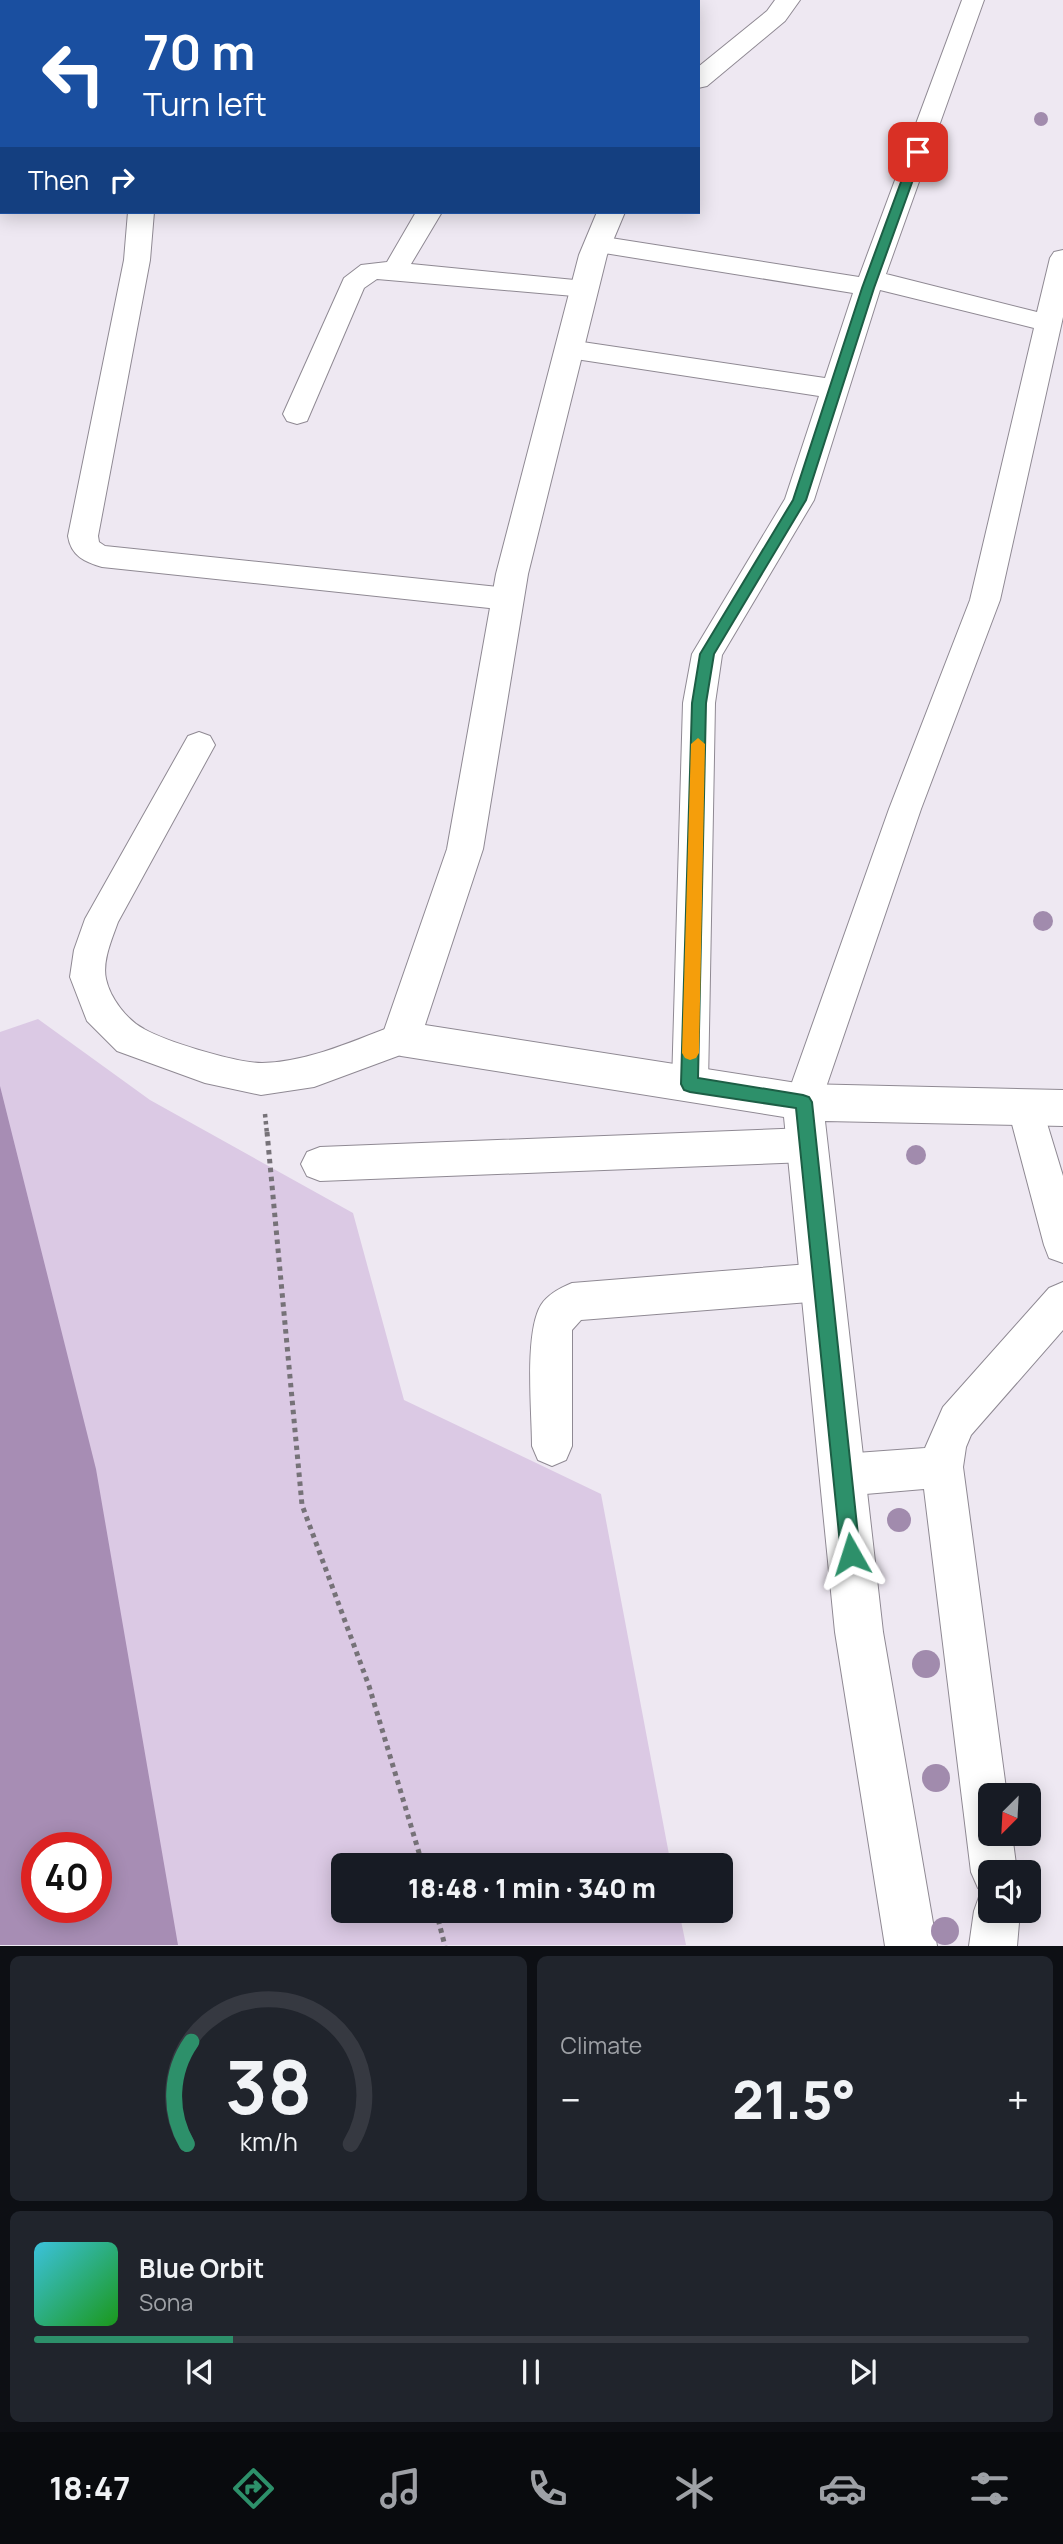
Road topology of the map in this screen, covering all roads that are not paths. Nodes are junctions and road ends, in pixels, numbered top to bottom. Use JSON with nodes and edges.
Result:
{"nodes":[{"id":1,"x":789,"y":0,"type":"edge"},
{"id":2,"x":973,"y":0,"type":"edge"},
{"id":3,"x":702,"y":73,"type":"edge"},
{"id":4,"x":141,"y":214,"type":"edge"},
{"id":5,"x":428,"y":214,"type":"edge"},
{"id":6,"x":610,"y":214,"type":"edge"},
{"id":7,"x":598,"y":244,"type":"junction"},
{"id":8,"x":1063,"y":258,"type":"edge"},
{"id":9,"x":395,"y":271,"type":"junction"},
{"id":10,"x":870,"y":283,"type":"junction"},
{"id":11,"x":584,"y":289,"type":"junction"},
{"id":12,"x":1052,"y":336,"type":"edge"},
{"id":13,"x":569,"y":349,"type":"junction"},
{"id":14,"x":835,"y":389,"type":"junction"},
{"id":15,"x":297,"y":414,"type":"dead end"},
{"id":16,"x":508,"y":599,"type":"junction"},
{"id":17,"x":199,"y":745,"type":"dead end"},
{"id":18,"x":401,"y":1039,"type":"junction"},
{"id":19,"x":690,"y":1084,"type":"junction"},
{"id":20,"x":1045,"y":1108,"type":"edge"},
{"id":21,"x":805,"y":1124,"type":"junction"},
{"id":22,"x":320,"y":1164,"type":"dead end"},
{"id":23,"x":1063,"y":1245,"type":"edge"},
{"id":24,"x":822,"y":1282,"type":"junction"},
{"id":25,"x":1063,"y":1301,"type":"edge"},
{"id":26,"x":552,"y":1446,"type":"dead end"},
{"id":27,"x":942,"y":1467,"type":"junction"},
{"id":28,"x":842,"y":1475,"type":"junction"},
{"id":29,"x":992,"y":1860,"type":"edge"},
{"id":30,"x":996,"y":1923,"type":"edge"},
{"id":31,"x":911,"y":1945,"type":"edge"},
{"id":32,"x":993,"y":1945,"type":"edge"}],
"edges":[{"from":1,"to":3,"type":"street"},
{"from":2,"to":10,"type":"street"},
{"from":4,"to":16,"type":"street"},
{"from":5,"to":9,"type":"street"},
{"from":6,"to":7,"type":"street"},
{"from":7,"to":10,"type":"street"},
{"from":7,"to":11,"type":"street"},
{"from":8,"to":12,"type":"street"},
{"from":9,"to":11,"type":"street"},
{"from":9,"to":15,"type":"street"},
{"from":10,"to":12,"type":"street"},
{"from":10,"to":14,"type":"street"},
{"from":11,"to":13,"type":"street"},
{"from":12,"to":21,"type":"street"},
{"from":13,"to":14,"type":"street"},
{"from":13,"to":16,"type":"street"},
{"from":14,"to":19,"type":"street"},
{"from":16,"to":18,"type":"street"},
{"from":17,"to":18,"type":"street"},
{"from":18,"to":19,"type":"street"},
{"from":19,"to":21,"type":"street"},
{"from":20,"to":21,"type":"street"},
{"from":20,"to":23,"type":"street"},
{"from":21,"to":22,"type":"street"},
{"from":21,"to":24,"type":"street"},
{"from":24,"to":26,"type":"street"},
{"from":24,"to":28,"type":"street"},
{"from":25,"to":27,"type":"street"},
{"from":27,"to":28,"type":"street"},
{"from":27,"to":29,"type":"street"},
{"from":28,"to":31,"type":"street"},
{"from":30,"to":32,"type":"street"}]}
